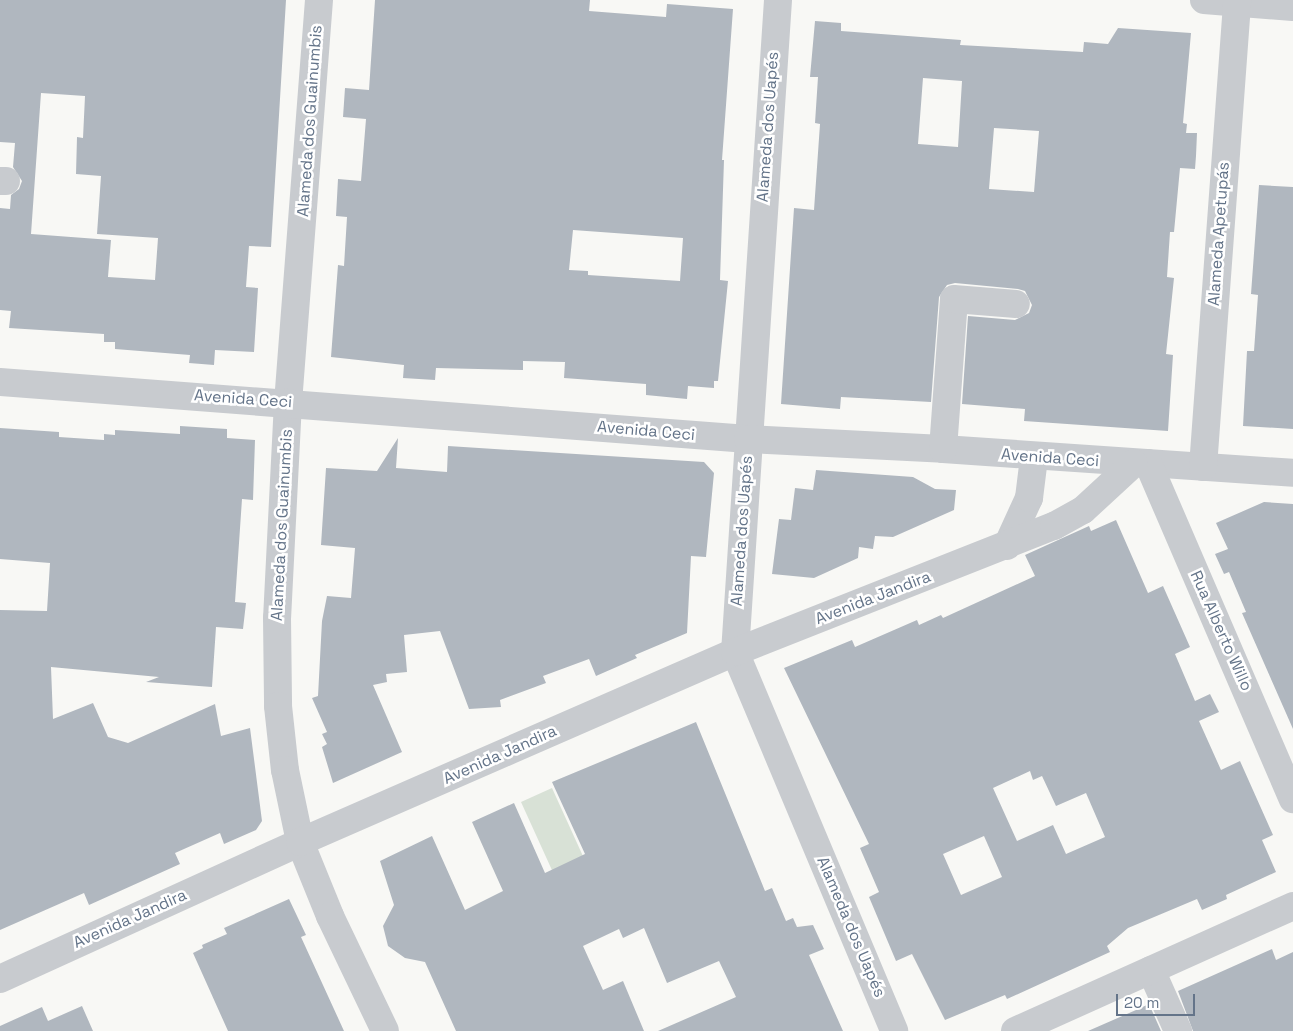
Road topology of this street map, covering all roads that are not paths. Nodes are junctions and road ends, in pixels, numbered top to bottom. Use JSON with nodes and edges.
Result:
{"nodes":[{"id":1,"x":319,"y":0,"type":"edge"},
{"id":2,"x":778,"y":0,"type":"edge"},
{"id":3,"x":1204,"y":0,"type":"edge"},
{"id":4,"x":1237,"y":1,"type":"edge"},
{"id":5,"x":1293,"y":7,"type":"edge"},
{"id":6,"x":1016,"y":304,"type":"dead end"},
{"id":7,"x":0,"y":382,"type":"edge"},
{"id":8,"x":288,"y":402,"type":"junction"},
{"id":9,"x":748,"y":439,"type":"junction"},
{"id":10,"x":942,"y":449,"type":"junction"},
{"id":11,"x":1034,"y":458,"type":"junction"},
{"id":12,"x":1141,"y":463,"type":"junction"},
{"id":13,"x":1203,"y":467,"type":"junction"},
{"id":14,"x":1293,"y":473,"type":"edge"},
{"id":15,"x":1006,"y":546,"type":"junction"},
{"id":16,"x":735,"y":652,"type":"junction"},
{"id":17,"x":1293,"y":799,"type":"edge"},
{"id":18,"x":300,"y":842,"type":"junction"},
{"id":19,"x":1293,"y":906,"type":"edge"},
{"id":20,"x":1151,"y":970,"type":"junction"},
{"id":21,"x":0,"y":979,"type":"edge"},
{"id":22,"x":386,"y":1031,"type":"edge"},
{"id":23,"x":894,"y":1031,"type":"edge"},
{"id":24,"x":1015,"y":1031,"type":"edge"},
{"id":25,"x":1178,"y":1031,"type":"edge"}],
"edges":[{"from":1,"to":8,"type":"street","name":"Alameda dos Guainumbis"},
{"from":2,"to":9,"type":"street","name":"Alameda dos Uapés"},
{"from":3,"to":4,"type":"street"},
{"from":4,"to":5,"type":"street"},
{"from":4,"to":13,"type":"street","name":"Alameda Apetupás"},
{"from":6,"to":10,"type":"street"},
{"from":7,"to":8,"type":"street","name":"Avenida Ceci"},
{"from":8,"to":9,"type":"street","name":"Avenida Ceci"},
{"from":8,"to":18,"type":"street","name":"Alameda dos Guainumbis"},
{"from":9,"to":10,"type":"street","name":"Avenida Ceci"},
{"from":9,"to":16,"type":"street","name":"Alameda dos Uapés"},
{"from":10,"to":11,"type":"street","name":"Avenida Ceci"},
{"from":11,"to":12,"type":"street","name":"Avenida Ceci"},
{"from":11,"to":15,"type":"street"},
{"from":12,"to":13,"type":"street","name":"Avenida Ceci"},
{"from":12,"to":15,"type":"street","name":"Avenida Jandira"},
{"from":12,"to":17,"type":"street","name":"Rua Alberto Willo"},
{"from":13,"to":14,"type":"street","name":"Avenida Ceci"},
{"from":15,"to":16,"type":"street","name":"Avenida Jandira"},
{"from":16,"to":18,"type":"street","name":"Avenida Jandira"},
{"from":16,"to":23,"type":"street","name":"Alameda dos Uapés"},
{"from":18,"to":21,"type":"street","name":"Avenida Jandira"},
{"from":18,"to":22,"type":"street","name":"Alameda dos Guainumbis"},
{"from":19,"to":20,"type":"street"},
{"from":20,"to":24,"type":"street"},
{"from":20,"to":25,"type":"street"}]}
